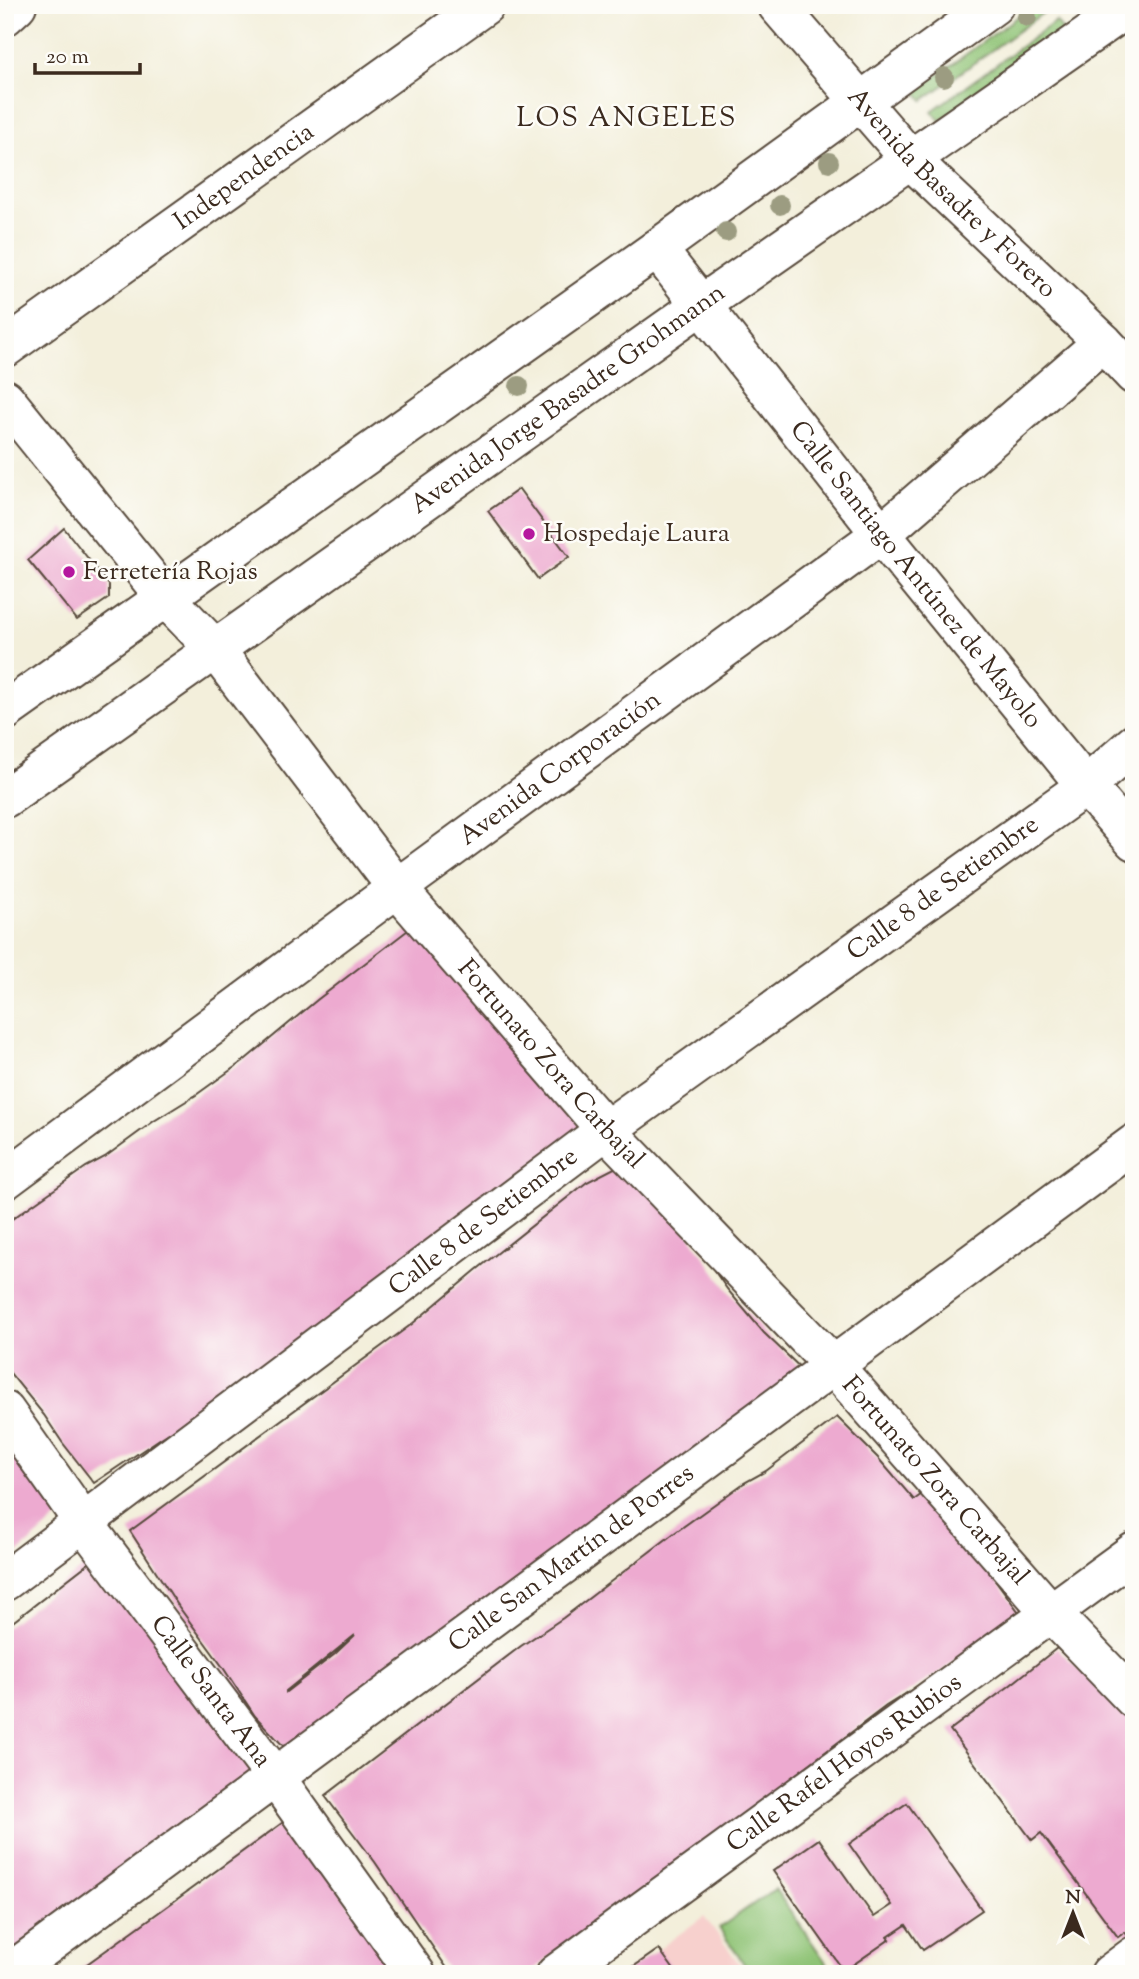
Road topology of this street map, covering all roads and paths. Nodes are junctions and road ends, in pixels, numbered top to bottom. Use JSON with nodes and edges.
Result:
{"nodes":[{"id":1,"x":18,"y":5,"type":"edge"},
{"id":2,"x":485,"y":5,"type":"edge"},
{"id":3,"x":776,"y":5,"type":"edge"},
{"id":4,"x":994,"y":5,"type":"edge"},
{"id":5,"x":1125,"y":13,"type":"edge"},
{"id":6,"x":5,"y":16,"type":"edge"},
{"id":7,"x":860,"y":103,"type":"junction"},
{"id":8,"x":911,"y":160,"type":"junction"},
{"id":9,"x":657,"y":249,"type":"junction"},
{"id":10,"x":701,"y":305,"type":"junction"},
{"id":11,"x":1102,"y":342,"type":"junction"},
{"id":12,"x":5,"y":348,"type":"edge"},
{"id":13,"x":1134,"y":375,"type":"edge"},
{"id":14,"x":5,"y":399,"type":"edge"},
{"id":15,"x":881,"y":534,"type":"junction"},
{"id":16,"x":165,"y":597,"type":"junction"},
{"id":17,"x":214,"y":648,"type":"junction"},
{"id":18,"x":5,"y":711,"type":"edge"},
{"id":19,"x":1134,"y":744,"type":"edge"},
{"id":20,"x":1086,"y":786,"type":"junction"},
{"id":21,"x":5,"y":798,"type":"edge"},
{"id":22,"x":1134,"y":841,"type":"edge"},
{"id":23,"x":397,"y":888,"type":"junction"},
{"id":24,"x":606,"y":1130,"type":"junction"},
{"id":25,"x":1134,"y":1144,"type":"edge"},
{"id":26,"x":5,"y":1180,"type":"edge"},
{"id":27,"x":833,"y":1365,"type":"junction"},
{"id":28,"x":5,"y":1411,"type":"edge"},
{"id":29,"x":85,"y":1523,"type":"junction"},
{"id":30,"x":1134,"y":1552,"type":"edge"},
{"id":31,"x":5,"y":1581,"type":"edge"},
{"id":32,"x":1051,"y":1613,"type":"junction"},
{"id":33,"x":1134,"y":1699,"type":"edge"},
{"id":34,"x":275,"y":1777,"type":"junction"},
{"id":35,"x":1134,"y":1956,"type":"edge"},
{"id":36,"x":8,"y":1974,"type":"edge"},
{"id":37,"x":416,"y":1974,"type":"edge"},
{"id":38,"x":556,"y":1974,"type":"edge"},
{"id":39,"x":1110,"y":1974,"type":"edge"}],
"edges":[{"from":1,"to":6,"type":"main road"},
{"from":2,"to":12,"type":"main road","name":"Independencia"},
{"from":3,"to":7,"type":"main road","name":"Avenida Basadre y Forero"},
{"from":4,"to":7,"type":"main road"},
{"from":5,"to":8,"type":"main road","name":"Avenida Jorge Basadre Grohmann"},
{"from":7,"to":8,"type":"main road","name":"Avenida Basadre y Forero"},
{"from":7,"to":9,"type":"main road"},
{"from":8,"to":10,"type":"main road","name":"Avenida Jorge Basadre Grohmann"},
{"from":8,"to":11,"type":"main road","name":"Avenida Basadre y Forero"},
{"from":9,"to":10,"type":"main road","name":"Calle Santiago Antúnez de Mayolo"},
{"from":9,"to":16,"type":"main road"},
{"from":10,"to":15,"type":"main road","name":"Calle Santiago Antúnez de Mayolo"},
{"from":10,"to":17,"type":"main road","name":"Avenida Jorge Basadre Grohmann"},
{"from":11,"to":13,"type":"main road","name":"Avenida Basadre y Forero"},
{"from":11,"to":15,"type":"main road","name":"Avenida Corporación"},
{"from":14,"to":16,"type":"main road","name":"Fortunato Zora Carbajal"},
{"from":15,"to":20,"type":"main road","name":"Calle Santiago Antúnez de Mayolo"},
{"from":15,"to":23,"type":"main road","name":"Avenida Corporación"},
{"from":16,"to":17,"type":"main road","name":"Fortunato Zora Carbajal"},
{"from":16,"to":18,"type":"main road"},
{"from":17,"to":21,"type":"main road","name":"Avenida Jorge Basadre Grohmann"},
{"from":17,"to":23,"type":"main road","name":"Fortunato Zora Carbajal"},
{"from":19,"to":20,"type":"main road","name":"Calle 8 de Setiembre"},
{"from":20,"to":22,"type":"main road","name":"Calle Santiago Antúnez de Mayolo"},
{"from":20,"to":24,"type":"main road","name":"Calle 8 de Setiembre"},
{"from":23,"to":24,"type":"main road","name":"Fortunato Zora Carbajal"},
{"from":23,"to":26,"type":"main road","name":"Avenida Corporación"},
{"from":24,"to":27,"type":"main road","name":"Fortunato Zora Carbajal"},
{"from":24,"to":29,"type":"main road","name":"Calle 8 de Setiembre"},
{"from":25,"to":27,"type":"main road","name":"Calle San Martín de Porres"},
{"from":27,"to":32,"type":"main road","name":"Fortunato Zora Carbajal"},
{"from":27,"to":34,"type":"main road","name":"Calle San Martín de Porres"},
{"from":28,"to":29,"type":"main road","name":"Calle Santa Ana"},
{"from":29,"to":31,"type":"main road","name":"Calle 8 de Setiembre"},
{"from":29,"to":34,"type":"main road","name":"Calle Santa Ana"},
{"from":30,"to":32,"type":"main road","name":"Calle Rafel Hoyos Rubios"},
{"from":32,"to":33,"type":"main road","name":"Fortunato Zora Carbajal"},
{"from":32,"to":38,"type":"main road","name":"Calle Rafel Hoyos Rubios"},
{"from":34,"to":36,"type":"main road","name":"Calle San Martín de Porres"},
{"from":34,"to":37,"type":"main road","name":"Calle Santa Ana"},
{"from":35,"to":39,"type":"main road"}]}
